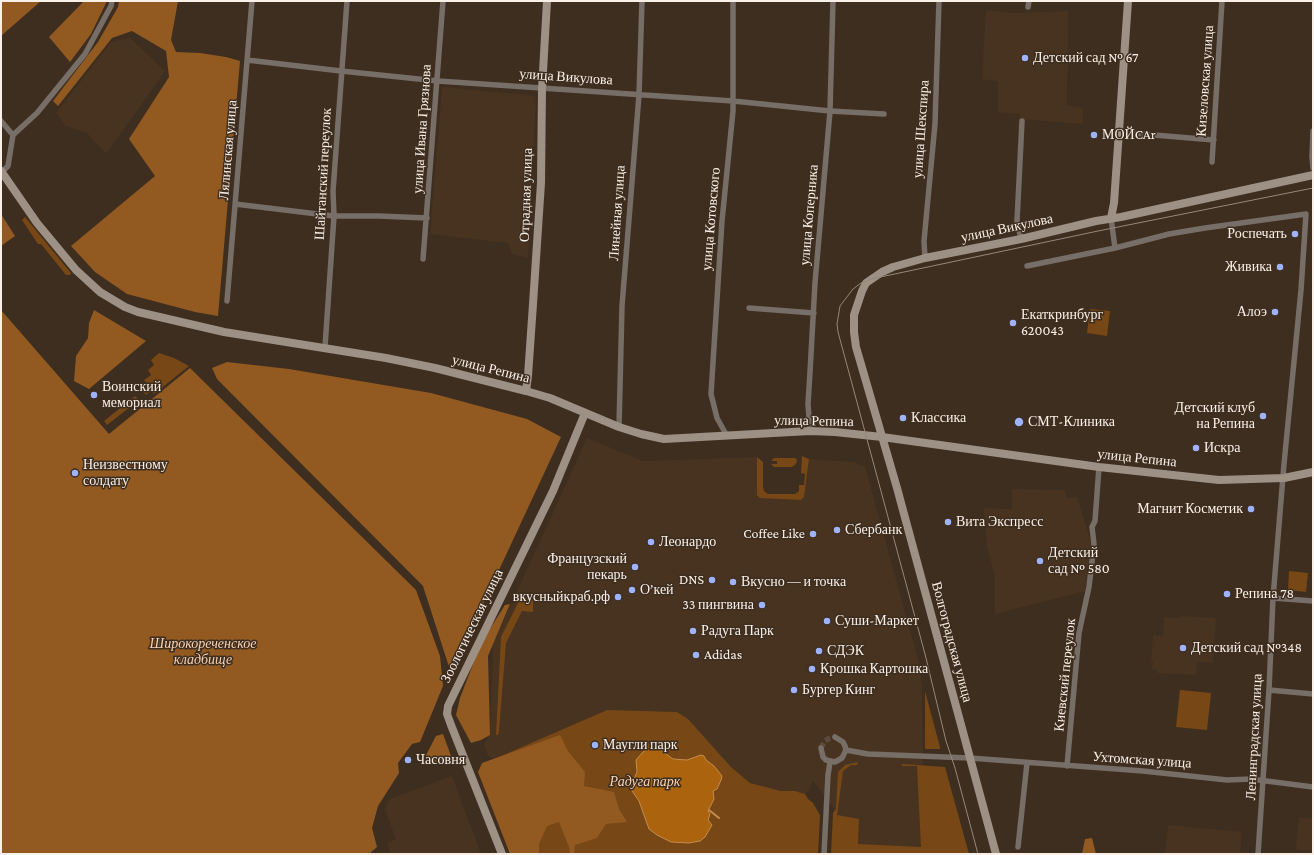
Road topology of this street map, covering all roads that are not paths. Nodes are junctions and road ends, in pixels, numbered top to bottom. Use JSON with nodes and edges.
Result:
{"nodes":[{"id":1,"x":112,"y":1,"type":"edge"},
{"id":2,"x":252,"y":1,"type":"edge"},
{"id":3,"x":347,"y":1,"type":"edge"},
{"id":4,"x":443,"y":1,"type":"edge"},
{"id":5,"x":547,"y":1,"type":"edge"},
{"id":6,"x":642,"y":1,"type":"edge"},
{"id":7,"x":733,"y":1,"type":"edge"},
{"id":8,"x":833,"y":1,"type":"edge"},
{"id":9,"x":939,"y":1,"type":"edge"},
{"id":10,"x":1128,"y":1,"type":"edge"},
{"id":11,"x":1222,"y":1,"type":"edge"},
{"id":12,"x":247,"y":60,"type":"junction"},
{"id":13,"x":341,"y":71,"type":"junction"},
{"id":14,"x":438,"y":81,"type":"junction"},
{"id":15,"x":542,"y":89,"type":"junction"},
{"id":16,"x":639,"y":95,"type":"junction"},
{"id":17,"x":733,"y":101,"type":"junction"},
{"id":18,"x":830,"y":111,"type":"junction"},
{"id":19,"x":884,"y":114,"type":"dead end"},
{"id":20,"x":1,"y":121,"type":"edge"},
{"id":21,"x":1022,"y":122,"type":"dead end"},
{"id":22,"x":1313,"y":131,"type":"edge"},
{"id":23,"x":1118,"y":132,"type":"junction"},
{"id":24,"x":13,"y":135,"type":"junction"},
{"id":25,"x":1214,"y":140,"type":"junction"},
{"id":26,"x":1212,"y":162,"type":"dead end"},
{"id":27,"x":1313,"y":168,"type":"edge"},
{"id":28,"x":4,"y":170,"type":"edge"},
{"id":29,"x":1313,"y":175,"type":"edge"},
{"id":30,"x":235,"y":204,"type":"junction"},
{"id":31,"x":334,"y":216,"type":"junction"},
{"id":32,"x":427,"y":218,"type":"junction"},
{"id":33,"x":1111,"y":218,"type":"junction"},
{"id":34,"x":1021,"y":239,"type":"junction"},
{"id":35,"x":1115,"y":248,"type":"junction"},
{"id":36,"x":925,"y":258,"type":"junction"},
{"id":37,"x":424,"y":259,"type":"dead end"},
{"id":38,"x":1027,"y":266,"type":"dead end"},
{"id":39,"x":227,"y":301,"type":"dead end"},
{"id":40,"x":749,"y":308,"type":"dead end"},
{"id":41,"x":814,"y":313,"type":"junction"},
{"id":42,"x":325,"y":347,"type":"junction"},
{"id":43,"x":526,"y":391,"type":"junction"},
{"id":44,"x":585,"y":413,"type":"junction"},
{"id":45,"x":619,"y":427,"type":"junction"},
{"id":46,"x":810,"y":431,"type":"junction"},
{"id":47,"x":727,"y":436,"type":"junction"},
{"id":48,"x":882,"y":437,"type":"junction"},
{"id":49,"x":1099,"y":468,"type":"junction"},
{"id":50,"x":1313,"y":472,"type":"edge"},
{"id":51,"x":1284,"y":478,"type":"junction"},
{"id":52,"x":1273,"y":598,"type":"junction"},
{"id":53,"x":1313,"y":601,"type":"edge"},
{"id":54,"x":1269,"y":690,"type":"junction"},
{"id":55,"x":1313,"y":694,"type":"edge"},
{"id":56,"x":835,"y":737,"type":"dead end"},
{"id":57,"x":821,"y":748,"type":"dead end"},
{"id":58,"x":846,"y":750,"type":"junction"},
{"id":59,"x":970,"y":758,"type":"junction"},
{"id":60,"x":830,"y":762,"type":"junction"},
{"id":61,"x":1028,"y":762,"type":"junction"},
{"id":62,"x":1068,"y":766,"type":"junction"},
{"id":63,"x":1264,"y":781,"type":"junction"},
{"id":64,"x":1313,"y":787,"type":"edge"},
{"id":65,"x":1018,"y":847,"type":"dead end"},
{"id":66,"x":502,"y":854,"type":"edge"},
{"id":67,"x":824,"y":854,"type":"edge"},
{"id":68,"x":996,"y":854,"type":"edge"},
{"id":69,"x":1258,"y":854,"type":"edge"}],
"edges":[{"from":1,"to":24,"type":"street"},
{"from":2,"to":12,"type":"street","name":"Лялинская улица"},
{"from":3,"to":13,"type":"street","name":"Шайтанский переулок"},
{"from":4,"to":14,"type":"street","name":"улица Ивана Грязнова"},
{"from":5,"to":15,"type":"street","name":"Отрадная улица"},
{"from":6,"to":16,"type":"street","name":"Линейная улица"},
{"from":7,"to":17,"type":"street","name":"улица Котовского"},
{"from":8,"to":18,"type":"street","name":"улица Коперника"},
{"from":9,"to":36,"type":"street","name":"улица Шекспира"},
{"from":10,"to":23,"type":"street"},
{"from":11,"to":25,"type":"street","name":"Кизеловская улица"},
{"from":12,"to":13,"type":"street","name":"улица Викулова"},
{"from":12,"to":30,"type":"street","name":"Лялинская улица"},
{"from":13,"to":14,"type":"street","name":"улица Викулова"},
{"from":13,"to":31,"type":"street","name":"Шайтанский переулок"},
{"from":14,"to":15,"type":"street","name":"улица Викулова"},
{"from":14,"to":32,"type":"street","name":"улица Ивана Грязнова"},
{"from":15,"to":16,"type":"street","name":"улица Викулова"},
{"from":15,"to":43,"type":"street","name":"Отрадная улица"},
{"from":16,"to":17,"type":"street","name":"улица Викулова"},
{"from":16,"to":45,"type":"street","name":"Линейная улица"},
{"from":17,"to":18,"type":"street","name":"улица Викулова"},
{"from":17,"to":47,"type":"street","name":"улица Котовского"},
{"from":18,"to":19,"type":"street","name":"улица Викулова"},
{"from":18,"to":41,"type":"street","name":"улица Коперника"},
{"from":20,"to":24,"type":"street"},
{"from":21,"to":34,"type":"street"},
{"from":22,"to":27,"type":"street"},
{"from":23,"to":25,"type":"street"},
{"from":23,"to":33,"type":"street"},
{"from":24,"to":28,"type":"street"},
{"from":25,"to":26,"type":"street","name":"Кизеловская улица"},
{"from":28,"to":42,"type":"street","name":"улица Репина"},
{"from":29,"to":33,"type":"street","name":"улица Викулова"},
{"from":30,"to":31,"type":"street"},
{"from":30,"to":39,"type":"street","name":"Лялинская улица"},
{"from":31,"to":32,"type":"street"},
{"from":31,"to":42,"type":"street","name":"Шайтанский переулок"},
{"from":32,"to":37,"type":"street","name":"улица Ивана Грязнова"},
{"from":33,"to":34,"type":"street","name":"улица Викулова"},
{"from":33,"to":35,"type":"street"},
{"from":34,"to":36,"type":"street","name":"улица Викулова"},
{"from":35,"to":38,"type":"street"},
{"from":35,"to":51,"type":"street","name":"Ленинградская улица"},
{"from":36,"to":48,"type":"street","name":"улица Викулова"},
{"from":40,"to":41,"type":"street"},
{"from":41,"to":46,"type":"street","name":"улица Коперника"},
{"from":42,"to":43,"type":"street","name":"улица Репина"},
{"from":43,"to":44,"type":"street","name":"улица Репина"},
{"from":44,"to":45,"type":"street","name":"улица Репина"},
{"from":44,"to":66,"type":"street","name":"Зоологическая улица"},
{"from":45,"to":47,"type":"street","name":"улица Репина"},
{"from":46,"to":47,"type":"street","name":"улица Репина"},
{"from":46,"to":48,"type":"street","name":"улица Репина"},
{"from":48,"to":49,"type":"street","name":"улица Репина"},
{"from":48,"to":59,"type":"street","name":"Волгоградская улица"},
{"from":49,"to":51,"type":"street","name":"улица Репина"},
{"from":49,"to":62,"type":"street","name":"Киевский переулок"},
{"from":50,"to":51,"type":"street","name":"улица Репина"},
{"from":51,"to":52,"type":"street","name":"Ленинградская улица"},
{"from":52,"to":53,"type":"street"},
{"from":52,"to":54,"type":"street","name":"Ленинградская улица"},
{"from":54,"to":55,"type":"street"},
{"from":54,"to":63,"type":"street","name":"Ленинградская улица"},
{"from":56,"to":58,"type":"street"},
{"from":57,"to":60,"type":"street"},
{"from":58,"to":59,"type":"street","name":"Ухтомская улица"},
{"from":58,"to":60,"type":"street"},
{"from":59,"to":61,"type":"street","name":"Ухтомская улица"},
{"from":59,"to":68,"type":"street","name":"Волгоградская улица"},
{"from":60,"to":67,"type":"street"},
{"from":61,"to":62,"type":"street","name":"Ухтомская улица"},
{"from":61,"to":65,"type":"street"},
{"from":62,"to":63,"type":"street","name":"Ухтомская улица"},
{"from":63,"to":64,"type":"street","name":"Ухтомская улица"},
{"from":63,"to":69,"type":"street","name":"Ленинградская улица"}]}
